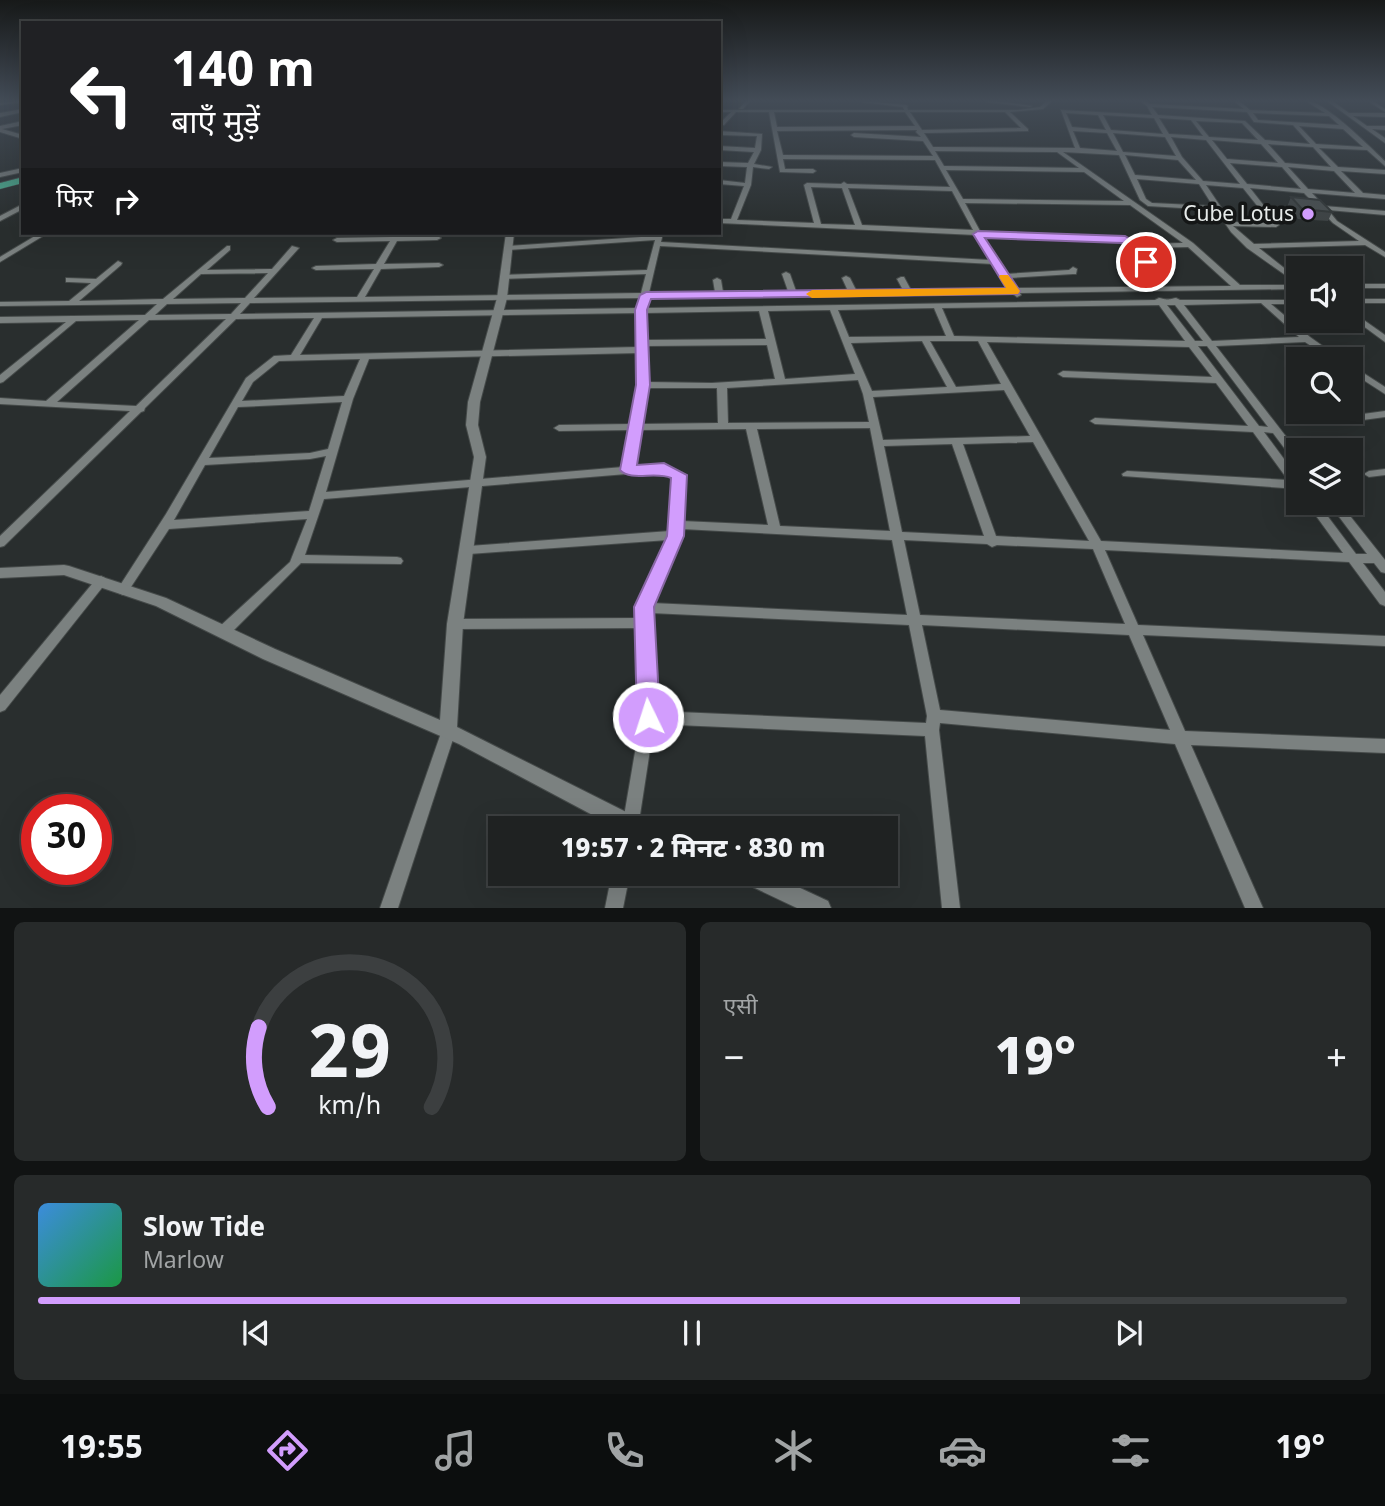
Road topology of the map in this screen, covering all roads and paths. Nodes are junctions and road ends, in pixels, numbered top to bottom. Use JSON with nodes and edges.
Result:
{"nodes":[{"id":1,"x":759,"y":143,"type":"edge"},
{"id":2,"x":778,"y":143,"type":"edge"},
{"id":3,"x":927,"y":143,"type":"edge"},
{"id":4,"x":1076,"y":143,"type":"edge"},
{"id":5,"x":1114,"y":143,"type":"edge"},
{"id":6,"x":1171,"y":143,"type":"edge"},
{"id":7,"x":1213,"y":143,"type":"edge"},
{"id":8,"x":1264,"y":143,"type":"edge"},
{"id":9,"x":1288,"y":143,"type":"edge"},
{"id":10,"x":1360,"y":143,"type":"edge"},
{"id":11,"x":1317,"y":145,"type":"junction"},
{"id":12,"x":721,"y":148,"type":"edge"},
{"id":13,"x":930,"y":149,"type":"junction"},
{"id":14,"x":1366,"y":149,"type":"junction"},
{"id":15,"x":758,"y":150,"type":"junction"},
{"id":16,"x":1078,"y":150,"type":"junction"},
{"id":17,"x":1059,"y":151,"type":"junction"},
{"id":18,"x":1119,"y":153,"type":"junction"},
{"id":19,"x":780,"y":157,"type":"junction"},
{"id":20,"x":936,"y":158,"type":"junction"},
{"id":21,"x":1180,"y":158,"type":"junction"},
{"id":22,"x":1227,"y":161,"type":"junction"},
{"id":23,"x":721,"y":164,"type":"edge"},
{"id":24,"x":1385,"y":164,"type":"edge"},
{"id":25,"x":750,"y":165,"type":"junction"},
{"id":26,"x":1283,"y":165,"type":"junction"},
{"id":27,"x":769,"y":167,"type":"dead end"},
{"id":28,"x":942,"y":168,"type":"junction"},
{"id":29,"x":1336,"y":169,"type":"junction"},
{"id":30,"x":1085,"y":170,"type":"junction"},
{"id":31,"x":813,"y":171,"type":"dead end"},
{"id":32,"x":21,"y":172,"type":"edge"},
{"id":33,"x":1385,"y":172,"type":"edge"},
{"id":34,"x":3,"y":175,"type":"edge"},
{"id":35,"x":1133,"y":177,"type":"junction"},
{"id":36,"x":21,"y":181,"type":"edge"},
{"id":37,"x":1201,"y":182,"type":"junction"},
{"id":38,"x":721,"y":183,"type":"edge"},
{"id":39,"x":748,"y":184,"type":"junction"},
{"id":40,"x":844,"y":184,"type":"junction"},
{"id":41,"x":0,"y":186,"type":"edge"},
{"id":42,"x":1245,"y":186,"type":"junction"},
{"id":43,"x":1306,"y":191,"type":"junction"},
{"id":44,"x":958,"y":195,"type":"junction"},
{"id":45,"x":1360,"y":195,"type":"junction"},
{"id":46,"x":1385,"y":197,"type":"edge"},
{"id":47,"x":1128,"y":201,"type":"junction"},
{"id":48,"x":21,"y":207,"type":"edge"},
{"id":49,"x":1217,"y":208,"type":"junction"},
{"id":50,"x":1324,"y":208,"type":"junction"},
{"id":51,"x":1375,"y":212,"type":"junction"},
{"id":52,"x":1385,"y":213,"type":"edge"},
{"id":53,"x":0,"y":219,"type":"edge"},
{"id":54,"x":721,"y":221,"type":"edge"},
{"id":55,"x":733,"y":222,"type":"junction"},
{"id":56,"x":1385,"y":223,"type":"edge"},
{"id":57,"x":1228,"y":224,"type":"junction"},
{"id":58,"x":818,"y":226,"type":"junction"},
{"id":59,"x":859,"y":228,"type":"junction"},
{"id":60,"x":978,"y":234,"type":"junction"},
{"id":61,"x":42,"y":235,"type":"edge"},
{"id":62,"x":510,"y":235,"type":"edge"},
{"id":63,"x":396,"y":236,"type":"edge"},
{"id":64,"x":437,"y":238,"type":"dead end"},
{"id":65,"x":658,"y":238,"type":"edge"},
{"id":66,"x":337,"y":240,"type":"dead end"},
{"id":67,"x":1365,"y":243,"type":"junction"},
{"id":68,"x":1190,"y":245,"type":"junction"},
{"id":69,"x":1135,"y":246,"type":"junction"},
{"id":70,"x":1250,"y":246,"type":"junction"},
{"id":71,"x":227,"y":248,"type":"dead end"},
{"id":72,"x":295,"y":248,"type":"dead end"},
{"id":73,"x":508,"y":248,"type":"junction"},
{"id":74,"x":1385,"y":255,"type":"edge"},
{"id":75,"x":0,"y":260,"type":"edge"},
{"id":76,"x":993,"y":262,"type":"junction"},
{"id":77,"x":1146,"y":262,"type":"dead end"},
{"id":78,"x":118,"y":263,"type":"dead end"},
{"id":79,"x":439,"y":265,"type":"dead end"},
{"id":80,"x":378,"y":267,"type":"junction"},
{"id":81,"x":316,"y":268,"type":"dead end"},
{"id":82,"x":1073,"y":269,"type":"dead end"},
{"id":83,"x":274,"y":271,"type":"junction"},
{"id":84,"x":200,"y":272,"type":"junction"},
{"id":85,"x":650,"y":272,"type":"junction"},
{"id":86,"x":1286,"y":273,"type":"edge"},
{"id":87,"x":786,"y":274,"type":"dead end"},
{"id":88,"x":1003,"y":276,"type":"junction"},
{"id":89,"x":504,"y":277,"type":"junction"},
{"id":90,"x":846,"y":278,"type":"dead end"},
{"id":91,"x":901,"y":279,"type":"dead end"},
{"id":92,"x":69,"y":280,"type":"dead end"},
{"id":93,"x":717,"y":280,"type":"dead end"},
{"id":94,"x":98,"y":281,"type":"junction"},
{"id":95,"x":1363,"y":286,"type":"edge"},
{"id":96,"x":1385,"y":286,"type":"edge"},
{"id":97,"x":1286,"y":287,"type":"edge"},
{"id":98,"x":1149,"y":288,"type":"junction"},
{"id":99,"x":1165,"y":288,"type":"junction"},
{"id":100,"x":1238,"y":288,"type":"junction"},
{"id":101,"x":1014,"y":291,"type":"junction"},
{"id":102,"x":909,"y":293,"type":"junction"},
{"id":103,"x":793,"y":294,"type":"junction"},
{"id":104,"x":854,"y":294,"type":"junction"},
{"id":105,"x":646,"y":295,"type":"junction"},
{"id":106,"x":719,"y":295,"type":"junction"},
{"id":107,"x":502,"y":298,"type":"junction"},
{"id":108,"x":360,"y":299,"type":"junction"},
{"id":109,"x":249,"y":300,"type":"junction"},
{"id":110,"x":166,"y":301,"type":"junction"},
{"id":111,"x":1263,"y":301,"type":"junction"},
{"id":112,"x":1363,"y":301,"type":"edge"},
{"id":113,"x":1385,"y":301,"type":"edge"},
{"id":114,"x":72,"y":302,"type":"junction"},
{"id":115,"x":1161,"y":302,"type":"junction"},
{"id":116,"x":1178,"y":302,"type":"junction"},
{"id":117,"x":1286,"y":302,"type":"edge"},
{"id":118,"x":0,"y":304,"type":"edge"},
{"id":119,"x":937,"y":306,"type":"junction"},
{"id":120,"x":1025,"y":306,"type":"junction"},
{"id":121,"x":833,"y":308,"type":"junction"},
{"id":122,"x":763,"y":309,"type":"junction"},
{"id":123,"x":641,"y":310,"type":"junction"},
{"id":124,"x":498,"y":313,"type":"junction"},
{"id":125,"x":319,"y":316,"type":"junction"},
{"id":126,"x":233,"y":317,"type":"junction"},
{"id":127,"x":74,"y":318,"type":"junction"},
{"id":128,"x":146,"y":318,"type":"junction"},
{"id":129,"x":5,"y":320,"type":"edge"},
{"id":130,"x":1363,"y":322,"type":"edge"},
{"id":131,"x":0,"y":327,"type":"edge"},
{"id":132,"x":951,"y":338,"type":"junction"},
{"id":133,"x":981,"y":339,"type":"junction"},
{"id":134,"x":1307,"y":339,"type":"junction"},
{"id":135,"x":1385,"y":339,"type":"edge"},
{"id":136,"x":848,"y":340,"type":"junction"},
{"id":137,"x":925,"y":340,"type":"junction"},
{"id":138,"x":771,"y":342,"type":"junction"},
{"id":139,"x":1212,"y":343,"type":"junction"},
{"id":140,"x":1193,"y":344,"type":"junction"},
{"id":141,"x":641,"y":346,"type":"junction"},
{"id":142,"x":1319,"y":347,"type":"edge"},
{"id":143,"x":488,"y":352,"type":"junction"},
{"id":144,"x":366,"y":355,"type":"junction"},
{"id":145,"x":295,"y":356,"type":"junction"},
{"id":146,"x":1063,"y":374,"type":"dead end"},
{"id":147,"x":1363,"y":376,"type":"edge"},
{"id":148,"x":860,"y":377,"type":"junction"},
{"id":149,"x":0,"y":380,"type":"edge"},
{"id":150,"x":1220,"y":380,"type":"junction"},
{"id":151,"x":781,"y":383,"type":"junction"},
{"id":152,"x":643,"y":385,"type":"junction"},
{"id":153,"x":722,"y":385,"type":"junction"},
{"id":154,"x":1007,"y":387,"type":"junction"},
{"id":155,"x":953,"y":390,"type":"junction"},
{"id":156,"x":1385,"y":391,"type":"edge"},
{"id":157,"x":869,"y":394,"type":"junction"},
{"id":158,"x":348,"y":399,"type":"junction"},
{"id":159,"x":0,"y":401,"type":"edge"},
{"id":160,"x":48,"y":404,"type":"junction"},
{"id":161,"x":237,"y":404,"type":"junction"},
{"id":162,"x":141,"y":409,"type":"junction"},
{"id":163,"x":1385,"y":414,"type":"edge"},
{"id":164,"x":1363,"y":417,"type":"edge"},
{"id":165,"x":1095,"y":421,"type":"dead end"},
{"id":166,"x":875,"y":425,"type":"junction"},
{"id":167,"x":723,"y":426,"type":"junction"},
{"id":168,"x":633,"y":427,"type":"junction"},
{"id":169,"x":751,"y":427,"type":"junction"},
{"id":170,"x":559,"y":428,"type":"dead end"},
{"id":171,"x":1257,"y":429,"type":"junction"},
{"id":172,"x":1276,"y":430,"type":"junction"},
{"id":173,"x":1037,"y":439,"type":"junction"},
{"id":174,"x":956,"y":440,"type":"junction"},
{"id":175,"x":879,"y":443,"type":"junction"},
{"id":176,"x":1286,"y":443,"type":"edge"},
{"id":177,"x":334,"y":451,"type":"junction"},
{"id":178,"x":203,"y":462,"type":"junction"},
{"id":179,"x":1286,"y":469,"type":"edge"},
{"id":180,"x":628,"y":470,"type":"junction"},
{"id":181,"x":1385,"y":472,"type":"edge"},
{"id":182,"x":1127,"y":474,"type":"dead end"},
{"id":183,"x":1368,"y":474,"type":"dead end"},
{"id":184,"x":478,"y":481,"type":"junction"},
{"id":185,"x":1286,"y":484,"type":"edge"},
{"id":186,"x":320,"y":496,"type":"junction"},
{"id":187,"x":314,"y":515,"type":"junction"},
{"id":188,"x":1321,"y":515,"type":"edge"},
{"id":189,"x":1343,"y":515,"type":"edge"},
{"id":190,"x":165,"y":525,"type":"junction"},
{"id":191,"x":676,"y":530,"type":"junction"},
{"id":192,"x":775,"y":531,"type":"junction"},
{"id":193,"x":899,"y":535,"type":"junction"},
{"id":194,"x":992,"y":542,"type":"junction"},
{"id":195,"x":0,"y":543,"type":"edge"},
{"id":196,"x":1097,"y":545,"type":"junction"},
{"id":197,"x":468,"y":550,"type":"junction"},
{"id":198,"x":1352,"y":558,"type":"junction"},
{"id":199,"x":297,"y":559,"type":"junction"},
{"id":200,"x":397,"y":561,"type":"dead end"},
{"id":201,"x":1381,"y":564,"type":"edge"},
{"id":202,"x":0,"y":573,"type":"edge"},
{"id":203,"x":101,"y":581,"type":"junction"},
{"id":204,"x":123,"y":590,"type":"junction"},
{"id":205,"x":1385,"y":601,"type":"edge"},
{"id":206,"x":644,"y":607,"type":"junction"},
{"id":207,"x":916,"y":620,"type":"junction"},
{"id":208,"x":642,"y":623,"type":"junction"},
{"id":209,"x":455,"y":625,"type":"junction"},
{"id":210,"x":223,"y":632,"type":"junction"},
{"id":211,"x":1136,"y":632,"type":"junction"},
{"id":212,"x":1385,"y":641,"type":"edge"},
{"id":213,"x":0,"y":706,"type":"edge"},
{"id":214,"x":648,"y":717,"type":"junction"},
{"id":215,"x":933,"y":723,"type":"junction"},
{"id":216,"x":448,"y":733,"type":"junction"},
{"id":217,"x":1182,"y":738,"type":"junction"},
{"id":218,"x":1385,"y":746,"type":"edge"},
{"id":219,"x":611,"y":816,"type":"edge"},
{"id":220,"x":634,"y":816,"type":"edge"},
{"id":221,"x":618,"y":886,"type":"edge"},
{"id":222,"x":773,"y":886,"type":"edge"},
{"id":223,"x":389,"y":908,"type":"edge"},
{"id":224,"x":614,"y":908,"type":"edge"},
{"id":225,"x":821,"y":908,"type":"edge"},
{"id":226,"x":951,"y":908,"type":"edge"},
{"id":227,"x":1254,"y":908,"type":"edge"}],
"edges":[{"from":1,"to":15,"type":"street"},
{"from":2,"to":19,"type":"street"},
{"from":3,"to":13,"type":"street"},
{"from":4,"to":16,"type":"street"},
{"from":5,"to":18,"type":"street"},
{"from":6,"to":21,"type":"street"},
{"from":7,"to":22,"type":"street"},
{"from":8,"to":26,"type":"street"},
{"from":9,"to":11,"type":"street"},
{"from":10,"to":14,"type":"street"},
{"from":11,"to":14,"type":"street"},
{"from":11,"to":29,"type":"street"},
{"from":12,"to":15,"type":"street"},
{"from":13,"to":17,"type":"street"},
{"from":13,"to":20,"type":"street"},
{"from":14,"to":24,"type":"street"},
{"from":15,"to":25,"type":"street"},
{"from":16,"to":17,"type":"street"},
{"from":16,"to":18,"type":"street"},
{"from":17,"to":30,"type":"street"},
{"from":18,"to":21,"type":"street"},
{"from":18,"to":35,"type":"street"},
{"from":19,"to":20,"type":"street"},
{"from":19,"to":31,"type":"street"},
{"from":20,"to":28,"type":"street"},
{"from":21,"to":37,"type":"street"},
{"from":22,"to":26,"type":"street"},
{"from":22,"to":42,"type":"street"},
{"from":23,"to":25,"type":"street"},
{"from":25,"to":27,"type":"street"},
{"from":25,"to":39,"type":"street"},
{"from":26,"to":29,"type":"street"},
{"from":26,"to":43,"type":"street"},
{"from":28,"to":30,"type":"street"},
{"from":28,"to":44,"type":"street"},
{"from":29,"to":33,"type":"street"},
{"from":29,"to":45,"type":"street"},
{"from":30,"to":47,"type":"street"},
{"from":32,"to":34,"type":"highway"},
{"from":35,"to":37,"type":"street"},
{"from":35,"to":49,"type":"street"},
{"from":36,"to":41,"type":"highway"},
{"from":37,"to":42,"type":"street"},
{"from":37,"to":49,"type":"street"},
{"from":38,"to":39,"type":"street"},
{"from":39,"to":55,"type":"street"},
{"from":40,"to":44,"type":"street"},
{"from":40,"to":58,"type":"street"},
{"from":40,"to":59,"type":"street"},
{"from":42,"to":43,"type":"street"},
{"from":42,"to":57,"type":"street"},
{"from":43,"to":45,"type":"street"},
{"from":43,"to":50,"type":"street"},
{"from":44,"to":47,"type":"street"},
{"from":44,"to":60,"type":"street"},
{"from":45,"to":46,"type":"street"},
{"from":45,"to":51,"type":"street"},
{"from":47,"to":68,"type":"street"},
{"from":48,"to":53,"type":"street"},
{"from":49,"to":57,"type":"street"},
{"from":50,"to":51,"type":"street"},
{"from":50,"to":67,"type":"street"},
{"from":51,"to":52,"type":"street"},
{"from":51,"to":56,"type":"street"},
{"from":54,"to":55,"type":"street"},
{"from":55,"to":58,"type":"street"},
{"from":57,"to":70,"type":"street"},
{"from":58,"to":59,"type":"street"},
{"from":59,"to":60,"type":"street"},
{"from":60,"to":69,"type":"street"},
{"from":60,"to":76,"type":"street"},
{"from":61,"to":75,"type":"street"},
{"from":62,"to":73,"type":"street"},
{"from":63,"to":64,"type":"street"},
{"from":63,"to":66,"type":"street"},
{"from":63,"to":80,"type":"street"},
{"from":65,"to":73,"type":"street"},
{"from":65,"to":76,"type":"street"},
{"from":65,"to":85,"type":"street"},
{"from":67,"to":70,"type":"street"},
{"from":67,"to":74,"type":"street"},
{"from":68,"to":69,"type":"street"},
{"from":68,"to":100,"type":"street"},
{"from":69,"to":77,"type":"street"},
{"from":70,"to":86,"type":"street"},
{"from":71,"to":84,"type":"street"},
{"from":72,"to":83,"type":"street"},
{"from":73,"to":89,"type":"street"},
{"from":76,"to":88,"type":"street"},
{"from":78,"to":94,"type":"street"},
{"from":79,"to":80,"type":"street"},
{"from":80,"to":81,"type":"street"},
{"from":80,"to":108,"type":"street"},
{"from":82,"to":88,"type":"street"},
{"from":83,"to":84,"type":"street"},
{"from":83,"to":109,"type":"street"},
{"from":84,"to":110,"type":"street"},
{"from":85,"to":89,"type":"street"},
{"from":85,"to":105,"type":"street"},
{"from":87,"to":103,"type":"street"},
{"from":88,"to":101,"type":"street"},
{"from":89,"to":107,"type":"street"},
{"from":90,"to":104,"type":"street"},
{"from":91,"to":102,"type":"street"},
{"from":92,"to":94,"type":"street"},
{"from":93,"to":106,"type":"street"},
{"from":94,"to":114,"type":"street"},
{"from":95,"to":96,"type":"street"},
{"from":97,"to":100,"type":"street"},
{"from":98,"to":99,"type":"street"},
{"from":98,"to":101,"type":"street"},
{"from":98,"to":115,"type":"street"},
{"from":99,"to":100,"type":"street"},
{"from":99,"to":116,"type":"street"},
{"from":101,"to":102,"type":"street"},
{"from":101,"to":120,"type":"street"},
{"from":102,"to":104,"type":"street"},
{"from":103,"to":104,"type":"street"},
{"from":103,"to":106,"type":"street"},
{"from":105,"to":106,"type":"street"},
{"from":105,"to":107,"type":"street"},
{"from":105,"to":123,"type":"street"},
{"from":107,"to":108,"type":"street"},
{"from":107,"to":124,"type":"street"},
{"from":108,"to":109,"type":"street"},
{"from":109,"to":110,"type":"street"},
{"from":109,"to":126,"type":"street"},
{"from":110,"to":114,"type":"street"},
{"from":110,"to":128,"type":"street"},
{"from":111,"to":116,"type":"street"},
{"from":111,"to":117,"type":"street"},
{"from":111,"to":134,"type":"street"},
{"from":112,"to":113,"type":"street"},
{"from":114,"to":118,"type":"street"},
{"from":115,"to":116,"type":"street"},
{"from":115,"to":120,"type":"street"},
{"from":115,"to":140,"type":"street"},
{"from":116,"to":139,"type":"street"},
{"from":119,"to":120,"type":"street"},
{"from":119,"to":121,"type":"street"},
{"from":119,"to":132,"type":"street"},
{"from":121,"to":122,"type":"street"},
{"from":121,"to":136,"type":"street"},
{"from":122,"to":123,"type":"street"},
{"from":122,"to":138,"type":"street"},
{"from":123,"to":124,"type":"street"},
{"from":123,"to":141,"type":"street"},
{"from":124,"to":125,"type":"street"},
{"from":124,"to":143,"type":"street"},
{"from":125,"to":126,"type":"street"},
{"from":125,"to":145,"type":"street"},
{"from":126,"to":128,"type":"street"},
{"from":126,"to":162,"type":"street"},
{"from":127,"to":128,"type":"street"},
{"from":127,"to":129,"type":"street"},
{"from":127,"to":149,"type":"street"},
{"from":128,"to":160,"type":"street"},
{"from":129,"to":131,"type":"street"},
{"from":130,"to":135,"type":"street"},
{"from":132,"to":133,"type":"street"},
{"from":132,"to":137,"type":"street"},
{"from":133,"to":140,"type":"street"},
{"from":133,"to":154,"type":"street"},
{"from":134,"to":139,"type":"street"},
{"from":134,"to":142,"type":"street"},
{"from":136,"to":137,"type":"street"},
{"from":136,"to":148,"type":"street"},
{"from":137,"to":155,"type":"street"},
{"from":138,"to":141,"type":"street"},
{"from":138,"to":151,"type":"street"},
{"from":139,"to":140,"type":"street"},
{"from":139,"to":172,"type":"street"},
{"from":140,"to":150,"type":"street"},
{"from":141,"to":143,"type":"street"},
{"from":141,"to":152,"type":"street"},
{"from":143,"to":144,"type":"street"},
{"from":143,"to":184,"type":"street"},
{"from":144,"to":145,"type":"street"},
{"from":144,"to":158,"type":"street"},
{"from":145,"to":161,"type":"street"},
{"from":146,"to":150,"type":"street"},
{"from":147,"to":156,"type":"street"},
{"from":148,"to":151,"type":"street"},
{"from":148,"to":157,"type":"street"},
{"from":150,"to":171,"type":"street"},
{"from":151,"to":153,"type":"street"},
{"from":152,"to":153,"type":"street"},
{"from":152,"to":168,"type":"street"},
{"from":153,"to":167,"type":"street"},
{"from":154,"to":155,"type":"street"},
{"from":154,"to":173,"type":"street"},
{"from":155,"to":157,"type":"street"},
{"from":157,"to":166,"type":"street"},
{"from":158,"to":161,"type":"street"},
{"from":158,"to":177,"type":"street"},
{"from":159,"to":160,"type":"street"},
{"from":160,"to":162,"type":"street"},
{"from":161,"to":178,"type":"street"},
{"from":162,"to":195,"type":"street"},
{"from":163,"to":164,"type":"street"},
{"from":165,"to":171,"type":"street"},
{"from":166,"to":169,"type":"street"},
{"from":166,"to":175,"type":"street"},
{"from":167,"to":168,"type":"street"},
{"from":167,"to":169,"type":"street"},
{"from":168,"to":170,"type":"street"},
{"from":168,"to":180,"type":"street"},
{"from":169,"to":192,"type":"street"},
{"from":171,"to":172,"type":"street"},
{"from":171,"to":179,"type":"street"},
{"from":172,"to":176,"type":"street"},
{"from":173,"to":174,"type":"street"},
{"from":173,"to":196,"type":"street"},
{"from":174,"to":175,"type":"street"},
{"from":174,"to":194,"type":"street"},
{"from":175,"to":193,"type":"street"},
{"from":177,"to":178,"type":"street"},
{"from":177,"to":186,"type":"street"},
{"from":178,"to":190,"type":"street"},
{"from":180,"to":184,"type":"street"},
{"from":180,"to":191,"type":"street"},
{"from":181,"to":183,"type":"street"},
{"from":182,"to":185,"type":"street"},
{"from":184,"to":186,"type":"street"},
{"from":184,"to":197,"type":"street"},
{"from":186,"to":187,"type":"street"},
{"from":187,"to":190,"type":"street"},
{"from":187,"to":199,"type":"street"},
{"from":188,"to":198,"type":"street"},
{"from":189,"to":201,"type":"street"},
{"from":190,"to":204,"type":"street"},
{"from":191,"to":192,"type":"street"},
{"from":191,"to":197,"type":"street"},
{"from":191,"to":206,"type":"street"},
{"from":192,"to":193,"type":"street"},
{"from":193,"to":194,"type":"street"},
{"from":193,"to":207,"type":"street"},
{"from":194,"to":196,"type":"street"},
{"from":196,"to":198,"type":"street"},
{"from":196,"to":211,"type":"street"},
{"from":197,"to":209,"type":"street"},
{"from":198,"to":201,"type":"street"},
{"from":198,"to":205,"type":"street"},
{"from":199,"to":200,"type":"street"},
{"from":199,"to":210,"type":"street"},
{"from":202,"to":203,"type":"street"},
{"from":203,"to":204,"type":"street"},
{"from":203,"to":213,"type":"street"},
{"from":204,"to":210,"type":"street"},
{"from":206,"to":207,"type":"street"},
{"from":206,"to":208,"type":"street"},
{"from":207,"to":211,"type":"street"},
{"from":207,"to":215,"type":"street"},
{"from":208,"to":209,"type":"street"},
{"from":208,"to":214,"type":"street"},
{"from":209,"to":216,"type":"street"},
{"from":210,"to":216,"type":"street"},
{"from":211,"to":212,"type":"street"},
{"from":211,"to":217,"type":"street"},
{"from":214,"to":215,"type":"street"},
{"from":214,"to":220,"type":"street"},
{"from":215,"to":217,"type":"street"},
{"from":215,"to":226,"type":"street"},
{"from":216,"to":219,"type":"street"},
{"from":216,"to":223,"type":"street"},
{"from":217,"to":218,"type":"street"},
{"from":217,"to":227,"type":"street"},
{"from":221,"to":224,"type":"street"},
{"from":222,"to":225,"type":"street"}]}
